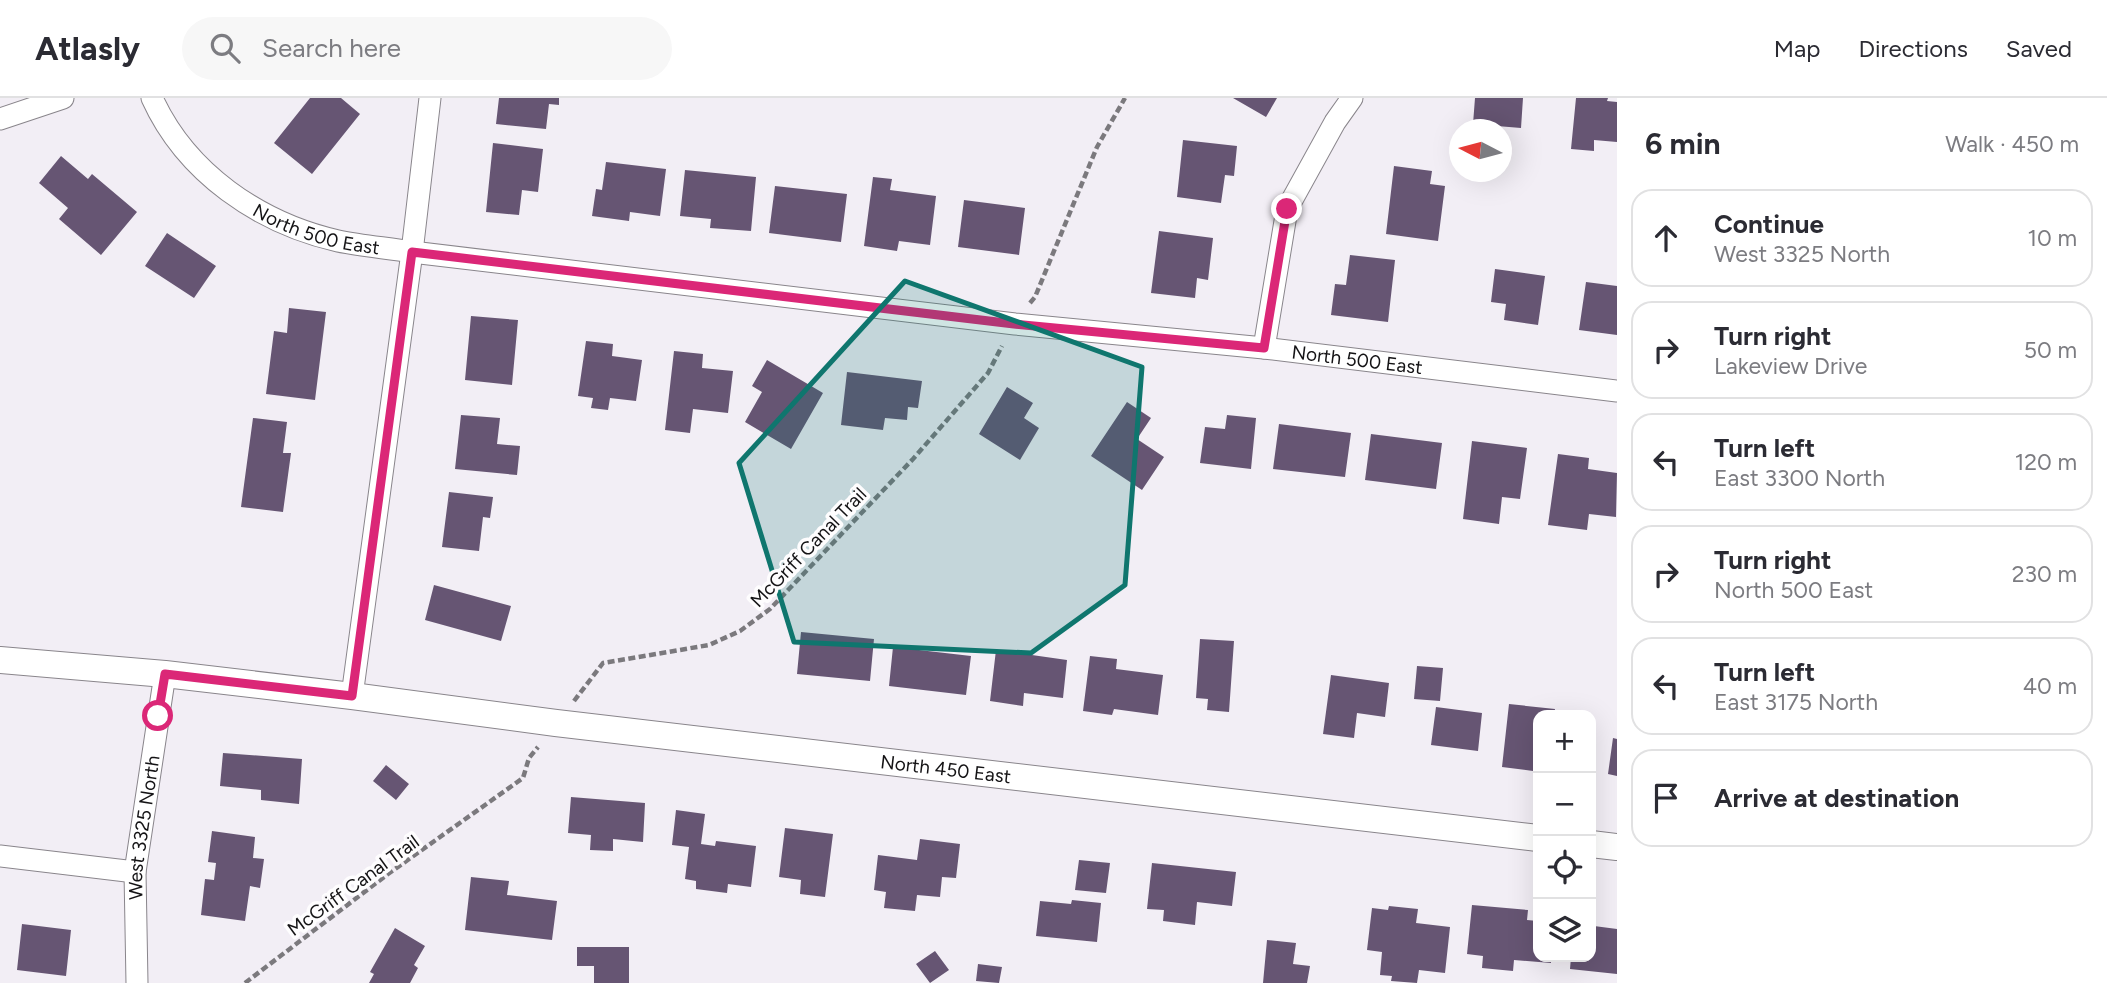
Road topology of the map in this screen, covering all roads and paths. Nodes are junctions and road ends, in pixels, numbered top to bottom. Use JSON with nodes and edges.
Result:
{"nodes":[{"id":1,"x":63,"y":98,"type":"edge"},
{"id":2,"x":152,"y":98,"type":"edge"},
{"id":3,"x":430,"y":98,"type":"edge"},
{"id":4,"x":1125,"y":98,"type":"edge"},
{"id":5,"x":1352,"y":98,"type":"edge"},
{"id":6,"x":0,"y":119,"type":"edge"},
{"id":7,"x":412,"y":252,"type":"junction"},
{"id":8,"x":1024,"y":310,"type":"dead end"},
{"id":9,"x":1005,"y":340,"type":"dead end"},
{"id":10,"x":1264,"y":348,"type":"junction"},
{"id":11,"x":1617,"y":391,"type":"edge"},
{"id":12,"x":0,"y":660,"type":"edge"},
{"id":13,"x":165,"y":674,"type":"junction"},
{"id":14,"x":580,"y":693,"type":"dead end"},
{"id":15,"x":352,"y":696,"type":"junction"},
{"id":16,"x":534,"y":752,"type":"dead end"},
{"id":17,"x":1533,"y":837,"type":"edge"},
{"id":18,"x":1596,"y":845,"type":"edge"},
{"id":19,"x":1617,"y":847,"type":"edge"},
{"id":20,"x":0,"y":856,"type":"edge"},
{"id":21,"x":135,"y":872,"type":"junction"},
{"id":22,"x":137,"y":983,"type":"edge"},
{"id":23,"x":245,"y":983,"type":"edge"}],
"edges":[{"from":1,"to":6,"type":"street"},
{"from":2,"to":7,"type":"street","name":"North 500 East"},
{"from":3,"to":7,"type":"street"},
{"from":4,"to":8,"type":"path"},
{"from":5,"to":10,"type":"street"},
{"from":7,"to":10,"type":"street","name":"North 500 East"},
{"from":7,"to":15,"type":"street"},
{"from":9,"to":14,"type":"path","name":"McGriff Canal Trail"},
{"from":10,"to":11,"type":"street","name":"North 500 East"},
{"from":12,"to":13,"type":"street","name":"North 450 East"},
{"from":13,"to":15,"type":"street","name":"North 450 East"},
{"from":13,"to":21,"type":"street","name":"West 3325 North"},
{"from":15,"to":17,"type":"street","name":"North 450 East"},
{"from":16,"to":23,"type":"path","name":"McGriff Canal Trail"},
{"from":18,"to":19,"type":"street"},
{"from":20,"to":21,"type":"street"},
{"from":21,"to":22,"type":"street","name":"West 3325 North"}]}
